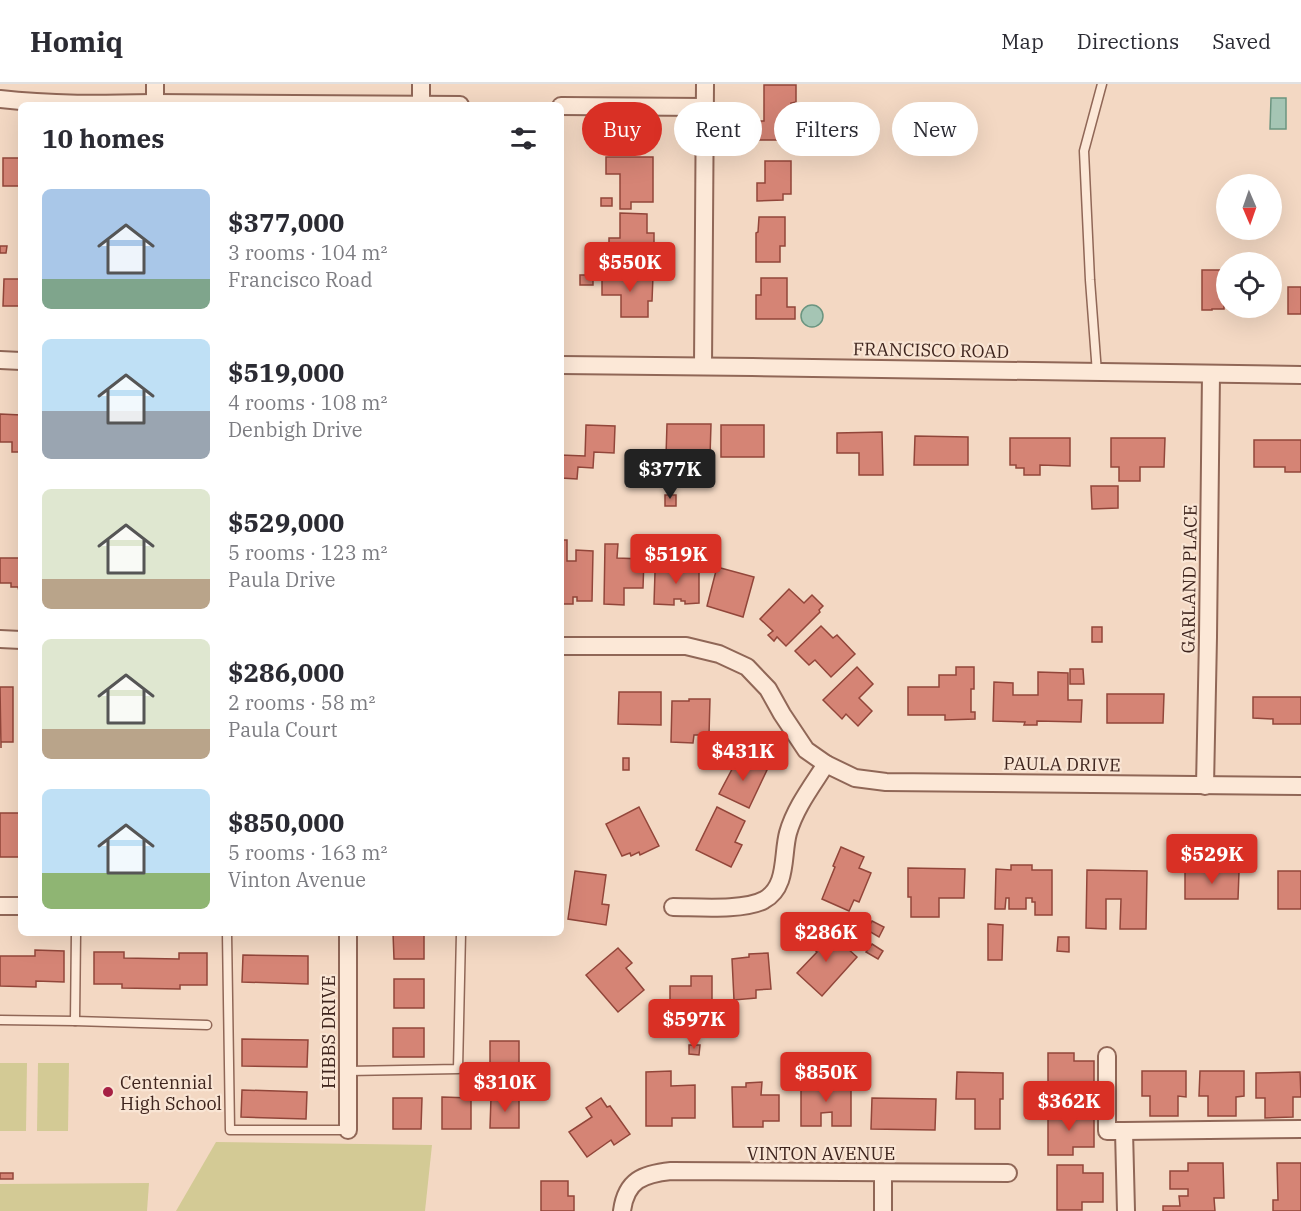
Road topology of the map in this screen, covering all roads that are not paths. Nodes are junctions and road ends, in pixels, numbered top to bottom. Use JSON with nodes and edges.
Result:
{"nodes":[{"id":1,"x":155,"y":84,"type":"edge"},
{"id":2,"x":421,"y":84,"type":"edge"},
{"id":3,"x":705,"y":84,"type":"edge"},
{"id":4,"x":1102,"y":84,"type":"edge"},
{"id":5,"x":0,"y":99,"type":"edge"},
{"id":6,"x":27,"y":102,"type":"edge"},
{"id":7,"x":155,"y":102,"type":"edge"},
{"id":8,"x":421,"y":102,"type":"edge"},
{"id":9,"x":705,"y":102,"type":"edge"},
{"id":10,"x":564,"y":106,"type":"edge"},
{"id":11,"x":674,"y":107,"type":"edge"},
{"id":12,"x":705,"y":156,"type":"edge"},
{"id":13,"x":0,"y":360,"type":"edge"},
{"id":14,"x":18,"y":361,"type":"edge"},
{"id":15,"x":564,"y":366,"type":"edge"},
{"id":16,"x":703,"y":366,"type":"junction"},
{"id":17,"x":1097,"y":373,"type":"junction"},
{"id":18,"x":1211,"y":374,"type":"junction"},
{"id":19,"x":1301,"y":375,"type":"edge"},
{"id":20,"x":0,"y":639,"type":"edge"},
{"id":21,"x":18,"y":640,"type":"edge"},
{"id":22,"x":564,"y":645,"type":"edge"},
{"id":23,"x":826,"y":764,"type":"junction"},
{"id":24,"x":1205,"y":786,"type":"junction"},
{"id":25,"x":1301,"y":786,"type":"edge"},
{"id":26,"x":0,"y":906,"type":"edge"},
{"id":27,"x":18,"y":906,"type":"edge"},
{"id":28,"x":673,"y":907,"type":"dead end"},
{"id":29,"x":76,"y":936,"type":"edge"},
{"id":30,"x":228,"y":936,"type":"edge"},
{"id":31,"x":348,"y":936,"type":"edge"},
{"id":32,"x":461,"y":936,"type":"edge"},
{"id":33,"x":0,"y":1020,"type":"edge"},
{"id":34,"x":75,"y":1021,"type":"junction"},
{"id":35,"x":207,"y":1025,"type":"dead end"},
{"id":36,"x":1107,"y":1056,"type":"dead end"},
{"id":37,"x":348,"y":1071,"type":"junction"},
{"id":38,"x":1301,"y":1129,"type":"edge"},
{"id":39,"x":348,"y":1130,"type":"joint"},
{"id":40,"x":1124,"y":1131,"type":"junction"},
{"id":41,"x":883,"y":1173,"type":"junction"},
{"id":42,"x":1008,"y":1173,"type":"dead end"},
{"id":43,"x":622,"y":1211,"type":"edge"},
{"id":44,"x":883,"y":1211,"type":"edge"},
{"id":45,"x":1126,"y":1211,"type":"edge"}],
"edges":[{"from":1,"to":7,"type":"street"},
{"from":2,"to":8,"type":"street"},
{"from":3,"to":9,"type":"street"},
{"from":4,"to":17,"type":"lane"},
{"from":5,"to":6,"type":"street"},
{"from":10,"to":11,"type":"street"},
{"from":12,"to":16,"type":"street"},
{"from":13,"to":14,"type":"street"},
{"from":15,"to":16,"type":"street","name":"FRANCISCO ROAD"},
{"from":16,"to":17,"type":"street","name":"FRANCISCO ROAD"},
{"from":17,"to":18,"type":"street","name":"FRANCISCO ROAD"},
{"from":18,"to":19,"type":"street","name":"FRANCISCO ROAD"},
{"from":18,"to":24,"type":"street","name":"GARLAND PLACE"},
{"from":20,"to":21,"type":"street"},
{"from":22,"to":23,"type":"street","name":"PAULA DRIVE"},
{"from":23,"to":24,"type":"street","name":"PAULA DRIVE"},
{"from":23,"to":28,"type":"street"},
{"from":24,"to":25,"type":"street","name":"PAULA DRIVE"},
{"from":26,"to":27,"type":"street"},
{"from":29,"to":34,"type":"lane"},
{"from":30,"to":39,"type":"lane"},
{"from":31,"to":37,"type":"street","name":"HIBBS DRIVE"},
{"from":32,"to":37,"type":"lane"},
{"from":33,"to":34,"type":"lane"},
{"from":34,"to":35,"type":"lane"},
{"from":36,"to":40,"type":"street"},
{"from":37,"to":39,"type":"street","name":"HIBBS DRIVE"},
{"from":38,"to":40,"type":"street"},
{"from":40,"to":45,"type":"street"},
{"from":41,"to":42,"type":"street","name":"VINTON AVENUE"},
{"from":41,"to":43,"type":"street","name":"VINTON AVENUE"},
{"from":41,"to":44,"type":"street"}]}
